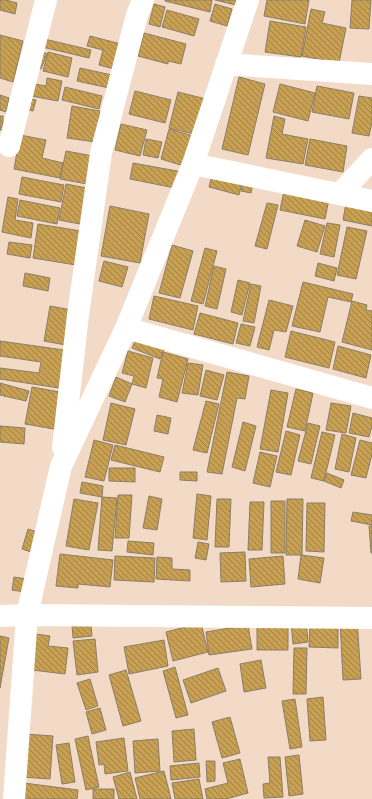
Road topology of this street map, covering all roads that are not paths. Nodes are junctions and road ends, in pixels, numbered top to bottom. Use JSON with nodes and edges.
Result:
{"nodes":[{"id":1,"x":46,"y":0,"type":"edge"},
{"id":2,"x":142,"y":0,"type":"edge"},
{"id":3,"x":248,"y":0,"type":"edge"},
{"id":4,"x":226,"y":64,"type":"junction"},
{"id":5,"x":372,"y":74,"type":"edge"},
{"id":6,"x":9,"y":146,"type":"dead end"},
{"id":7,"x":372,"y":159,"type":"edge"},
{"id":8,"x":193,"y":164,"type":"junction"},
{"id":9,"x":340,"y":194,"type":"junction"},
{"id":10,"x":372,"y":200,"type":"edge"},
{"id":11,"x":126,"y":328,"type":"junction"},
{"id":12,"x":372,"y":398,"type":"edge"},
{"id":13,"x":61,"y":466,"type":"junction"},
{"id":14,"x":27,"y":615,"type":"junction"},
{"id":15,"x":0,"y":616,"type":"edge"},
{"id":16,"x":372,"y":618,"type":"edge"},
{"id":17,"x":14,"y":799,"type":"edge"}],
"edges":[{"from":1,"to":6,"type":"street"},
{"from":2,"to":13,"type":"street"},
{"from":3,"to":4,"type":"street"},
{"from":4,"to":5,"type":"street"},
{"from":4,"to":8,"type":"street"},
{"from":7,"to":9,"type":"street"},
{"from":8,"to":9,"type":"street"},
{"from":8,"to":11,"type":"street"},
{"from":9,"to":10,"type":"street"},
{"from":11,"to":12,"type":"street"},
{"from":11,"to":13,"type":"street"},
{"from":13,"to":14,"type":"street"},
{"from":14,"to":15,"type":"street"},
{"from":14,"to":16,"type":"street"},
{"from":14,"to":17,"type":"street"}]}
